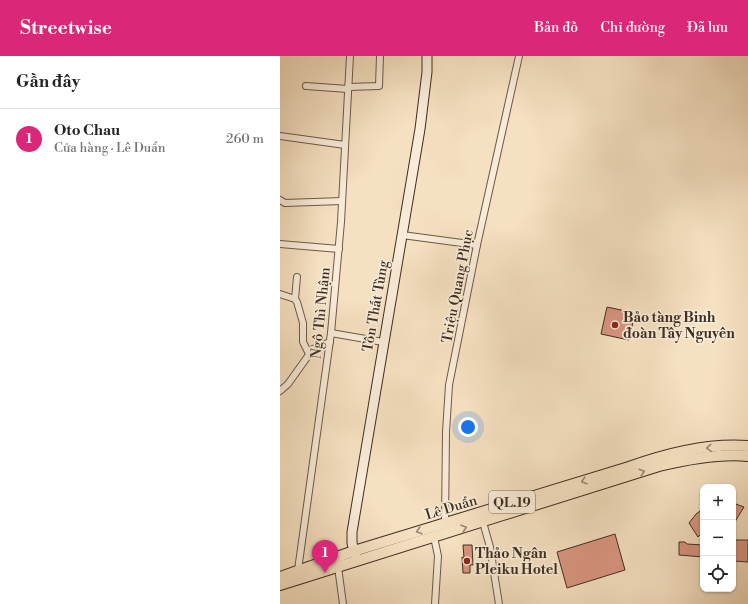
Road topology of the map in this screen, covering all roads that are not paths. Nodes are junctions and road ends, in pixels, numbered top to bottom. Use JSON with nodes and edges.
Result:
{"nodes":[{"id":1,"x":350,"y":56,"type":"edge"},
{"id":2,"x":380,"y":56,"type":"edge"},
{"id":3,"x":427,"y":56,"type":"edge"},
{"id":4,"x":519,"y":56,"type":"edge"},
{"id":5,"x":306,"y":86,"type":"dead end"},
{"id":6,"x":348,"y":88,"type":"junction"},
{"id":7,"x":280,"y":136,"type":"edge"},
{"id":8,"x":345,"y":145,"type":"junction"},
{"id":9,"x":280,"y":200,"type":"edge"},
{"id":10,"x":342,"y":201,"type":"junction"},
{"id":11,"x":402,"y":235,"type":"junction"},
{"id":12,"x":280,"y":244,"type":"edge"},
{"id":13,"x":477,"y":245,"type":"junction"},
{"id":14,"x":339,"y":249,"type":"junction"},
{"id":15,"x":297,"y":277,"type":"dead end"},
{"id":16,"x":280,"y":294,"type":"edge"},
{"id":17,"x":295,"y":299,"type":"junction"},
{"id":18,"x":331,"y":333,"type":"junction"},
{"id":19,"x":330,"y":342,"type":"junction"},
{"id":20,"x":383,"y":342,"type":"junction"},
{"id":21,"x":309,"y":354,"type":"junction"},
{"id":22,"x":280,"y":391,"type":"edge"},
{"id":23,"x":744,"y":451,"type":"edge"},
{"id":24,"x":483,"y":522,"type":"junction"},
{"id":25,"x":445,"y":524,"type":"junction"},
{"id":26,"x":434,"y":537,"type":"junction"},
{"id":27,"x":354,"y":551,"type":"junction"},
{"id":28,"x":357,"y":561,"type":"junction"},
{"id":29,"x":338,"y":567,"type":"junction"},
{"id":30,"x":298,"y":570,"type":"junction"},
{"id":31,"x":280,"y":577,"type":"edge"},
{"id":32,"x":280,"y":585,"type":"edge"},
{"id":33,"x":342,"y":604,"type":"edge"},
{"id":34,"x":435,"y":604,"type":"edge"},
{"id":35,"x":499,"y":604,"type":"edge"}],
"edges":[{"from":1,"to":6,"type":"street","name":"Ngô Thì Nhậm"},
{"from":2,"to":6,"type":"street"},
{"from":3,"to":11,"type":"street","name":"Tôn Thất Tùng"},
{"from":4,"to":13,"type":"street","name":"Triệu Quang Phục"},
{"from":5,"to":6,"type":"street"},
{"from":6,"to":8,"type":"street","name":"Ngô Thì Nhậm"},
{"from":7,"to":8,"type":"street"},
{"from":8,"to":10,"type":"street","name":"Ngô Thì Nhậm"},
{"from":9,"to":10,"type":"street"},
{"from":10,"to":14,"type":"street","name":"Ngô Thì Nhậm"},
{"from":11,"to":13,"type":"street"},
{"from":11,"to":20,"type":"street","name":"Tôn Thất Tùng"},
{"from":12,"to":14,"type":"street"},
{"from":13,"to":25,"type":"street","name":"Triệu Quang Phục"},
{"from":14,"to":18,"type":"street","name":"Ngô Thì Nhậm"},
{"from":15,"to":17,"type":"street"},
{"from":16,"to":17,"type":"street"},
{"from":17,"to":21,"type":"street"},
{"from":18,"to":19,"type":"street","name":"Ngô Thì Nhậm"},
{"from":18,"to":20,"type":"street"},
{"from":19,"to":21,"type":"street"},
{"from":19,"to":30,"type":"street","name":"Ngô Thì Nhậm"},
{"from":20,"to":27,"type":"street","name":"Tôn Thất Tùng"},
{"from":21,"to":22,"type":"street"},
{"from":24,"to":23,"type":"main road","name":"Lê Duẩn","number":"QL.19","one_way":true},
{"from":23,"to":25,"type":"main road","name":"Lê Duẩn","number":"QL.19","one_way":true},
{"from":26,"to":24,"type":"main road","name":"Lê Duẩn","number":"QL.19","one_way":true},
{"from":24,"to":35,"type":"street"},
{"from":25,"to":27,"type":"main road","name":"Lê Duẩn","number":"QL.19","one_way":true},
{"from":26,"to":28,"type":"main road","name":"Lê Duẩn","number":"QL.19"},
{"from":26,"to":34,"type":"street"},
{"from":27,"to":28,"type":"street","name":"Tôn Thất Tùng"},
{"from":27,"to":30,"type":"main road","name":"Lê Duẩn","number":"QL.19"},
{"from":28,"to":29,"type":"main road","name":"Lê Duẩn","number":"QL.19"},
{"from":29,"to":32,"type":"main road","name":"Lê Duẩn","number":"QL.19"},
{"from":29,"to":33,"type":"street"},
{"from":30,"to":31,"type":"main road","name":"Lê Duẩn","number":"QL.19"}]}
